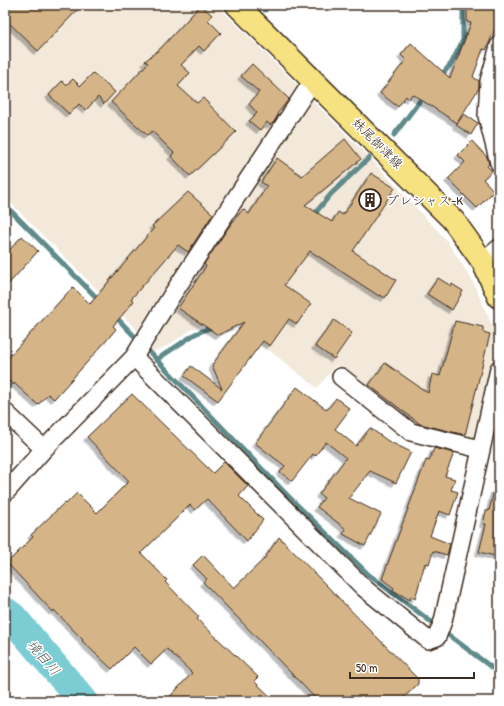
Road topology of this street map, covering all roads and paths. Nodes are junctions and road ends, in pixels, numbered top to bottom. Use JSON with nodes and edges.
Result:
{"nodes":[{"id":1,"x":237,"y":5,"type":"edge"},
{"id":2,"x":499,"y":46,"type":"edge"},
{"id":3,"x":314,"y":79,"type":"junction"},
{"id":4,"x":499,"y":162,"type":"edge"},
{"id":5,"x":491,"y":255,"type":"edge"},
{"id":6,"x":499,"y":297,"type":"edge"},
{"id":7,"x":140,"y":348,"type":"junction"},
{"id":8,"x":499,"y":369,"type":"edge"},
{"id":9,"x":341,"y":377,"type":"dead end"},
{"id":10,"x":5,"y":412,"type":"edge"},
{"id":11,"x":44,"y":449,"type":"junction"},
{"id":12,"x":480,"y":449,"type":"junction"},
{"id":13,"x":5,"y":493,"type":"edge"}],
"edges":[{"from":1,"to":3,"type":"main road","name":"妹尾御津線"},
{"from":2,"to":4,"type":"street"},
{"from":3,"to":5,"type":"main road","name":"妹尾御津線"},
{"from":3,"to":7,"type":"street"},
{"from":5,"to":6,"type":"main road","name":"妹尾御津線"},
{"from":7,"to":11,"type":"street"},
{"from":7,"to":12,"type":"street"},
{"from":8,"to":12,"type":"street"},
{"from":9,"to":12,"type":"street"},
{"from":10,"to":11,"type":"street"},
{"from":11,"to":13,"type":"street"}]}
